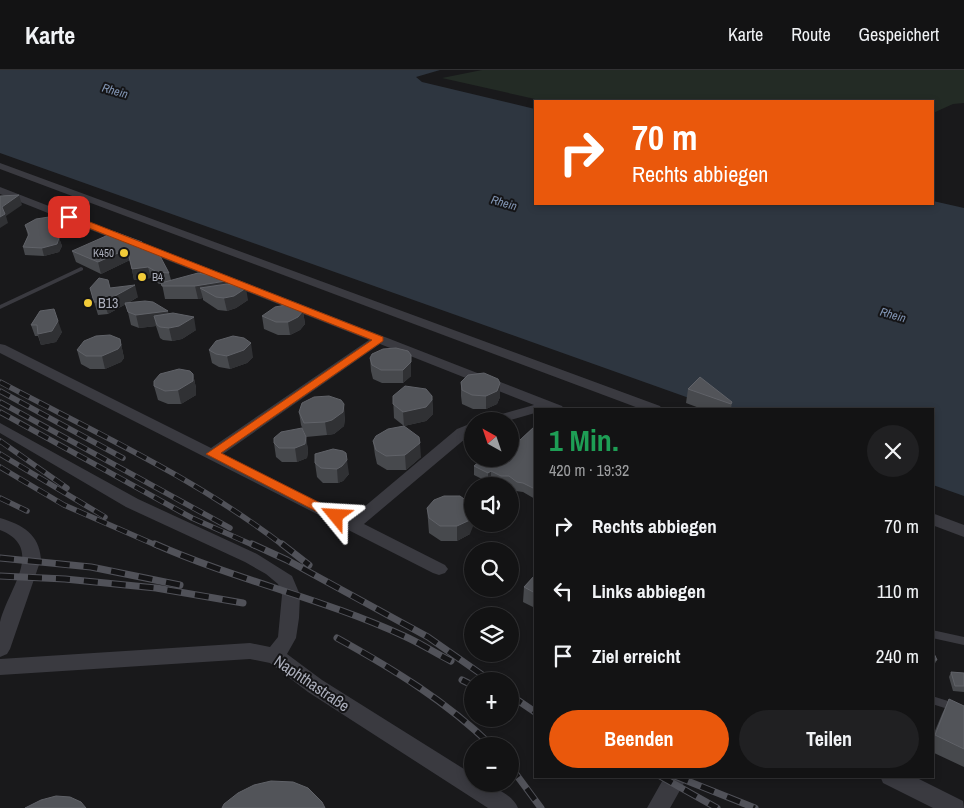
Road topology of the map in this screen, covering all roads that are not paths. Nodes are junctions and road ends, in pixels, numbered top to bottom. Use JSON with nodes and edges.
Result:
{"nodes":[{"id":1,"x":0,"y":166,"type":"edge"},
{"id":2,"x":0,"y":190,"type":"edge"},
{"id":3,"x":80,"y":269,"type":"dead end"},
{"id":4,"x":0,"y":307,"type":"edge"},
{"id":5,"x":379,"y":339,"type":"junction"},
{"id":6,"x":0,"y":348,"type":"edge"},
{"id":7,"x":543,"y":408,"type":"edge"},
{"id":8,"x":652,"y":408,"type":"edge"},
{"id":9,"x":534,"y":410,"type":"edge"},
{"id":10,"x":519,"y":414,"type":"edge"},
{"id":11,"x":0,"y":427,"type":"edge"},
{"id":12,"x":464,"y":431,"type":"edge"},
{"id":13,"x":212,"y":454,"type":"junction"},
{"id":14,"x":934,"y":520,"type":"edge"},
{"id":15,"x":0,"y":524,"type":"edge"},
{"id":16,"x":354,"y":525,"type":"junction"},
{"id":17,"x":964,"y":531,"type":"edge"},
{"id":18,"x":438,"y":569,"type":"dead end"},
{"id":19,"x":934,"y":634,"type":"edge"},
{"id":20,"x":964,"y":641,"type":"edge"},
{"id":21,"x":0,"y":649,"type":"edge"},
{"id":22,"x":275,"y":656,"type":"junction"},
{"id":23,"x":0,"y":667,"type":"edge"},
{"id":24,"x":934,"y":701,"type":"edge"},
{"id":25,"x":964,"y":710,"type":"edge"},
{"id":26,"x":676,"y":778,"type":"edge"},
{"id":27,"x":895,"y":778,"type":"edge"},
{"id":28,"x":507,"y":808,"type":"edge"},
{"id":29,"x":658,"y":808,"type":"edge"},
{"id":30,"x":955,"y":808,"type":"edge"}],
"edges":[{"from":1,"to":8,"type":"street"},
{"from":2,"to":5,"type":"street"},
{"from":3,"to":4,"type":"lane"},
{"from":5,"to":7,"type":"street"},
{"from":5,"to":13,"type":"street"},
{"from":6,"to":13,"type":"street"},
{"from":9,"to":10,"type":"street"},
{"from":11,"to":22,"type":"street"},
{"from":12,"to":16,"type":"street"},
{"from":13,"to":16,"type":"street"},
{"from":14,"to":17,"type":"street"},
{"from":15,"to":21,"type":"street"},
{"from":16,"to":18,"type":"street"},
{"from":19,"to":20,"type":"lane"},
{"from":22,"to":23,"type":"street","name":"Naphthastraße"},
{"from":22,"to":28,"type":"street","name":"Naphthastraße"},
{"from":24,"to":25,"type":"lane"},
{"from":26,"to":29,"type":"street"},
{"from":27,"to":30,"type":"street"}]}
